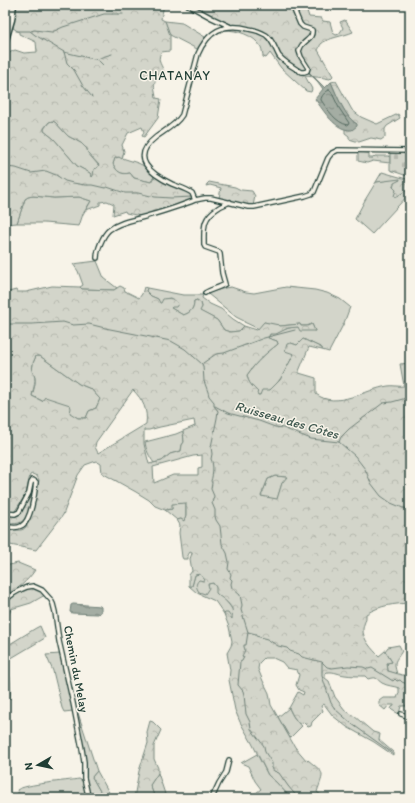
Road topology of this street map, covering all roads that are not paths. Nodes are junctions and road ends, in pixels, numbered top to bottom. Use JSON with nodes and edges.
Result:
{"nodes":[{"id":1,"x":12,"y":5,"type":"edge"},
{"id":2,"x":188,"y":5,"type":"edge"},
{"id":3,"x":292,"y":5,"type":"edge"},
{"id":4,"x":230,"y":27,"type":"junction"},
{"id":5,"x":5,"y":40,"type":"edge"},
{"id":6,"x":410,"y":151,"type":"edge"},
{"id":7,"x":195,"y":200,"type":"junction"},
{"id":8,"x":230,"y":202,"type":"junction"},
{"id":9,"x":96,"y":258,"type":"dead end"},
{"id":10,"x":205,"y":293,"type":"dead end"},
{"id":11,"x":5,"y":513,"type":"edge"},
{"id":12,"x":5,"y":526,"type":"edge"},
{"id":13,"x":6,"y":600,"type":"edge"},
{"id":14,"x":5,"y":629,"type":"edge"},
{"id":15,"x":401,"y":714,"type":"dead end"},
{"id":16,"x":410,"y":717,"type":"edge"},
{"id":17,"x":229,"y":760,"type":"dead end"},
{"id":18,"x":88,"y":798,"type":"edge"},
{"id":19,"x":212,"y":798,"type":"edge"}],
"edges":[{"from":1,"to":5,"type":"main road"},
{"from":2,"to":4,"type":"street"},
{"from":3,"to":4,"type":"street"},
{"from":4,"to":7,"type":"street"},
{"from":6,"to":8,"type":"street"},
{"from":7,"to":8,"type":"street"},
{"from":7,"to":9,"type":"street"},
{"from":8,"to":10,"type":"street"},
{"from":11,"to":12,"type":"street"},
{"from":13,"to":14,"type":"street"},
{"from":13,"to":18,"type":"street","name":"Chemin du Melay"},
{"from":15,"to":16,"type":"street"},
{"from":17,"to":19,"type":"street"}]}
